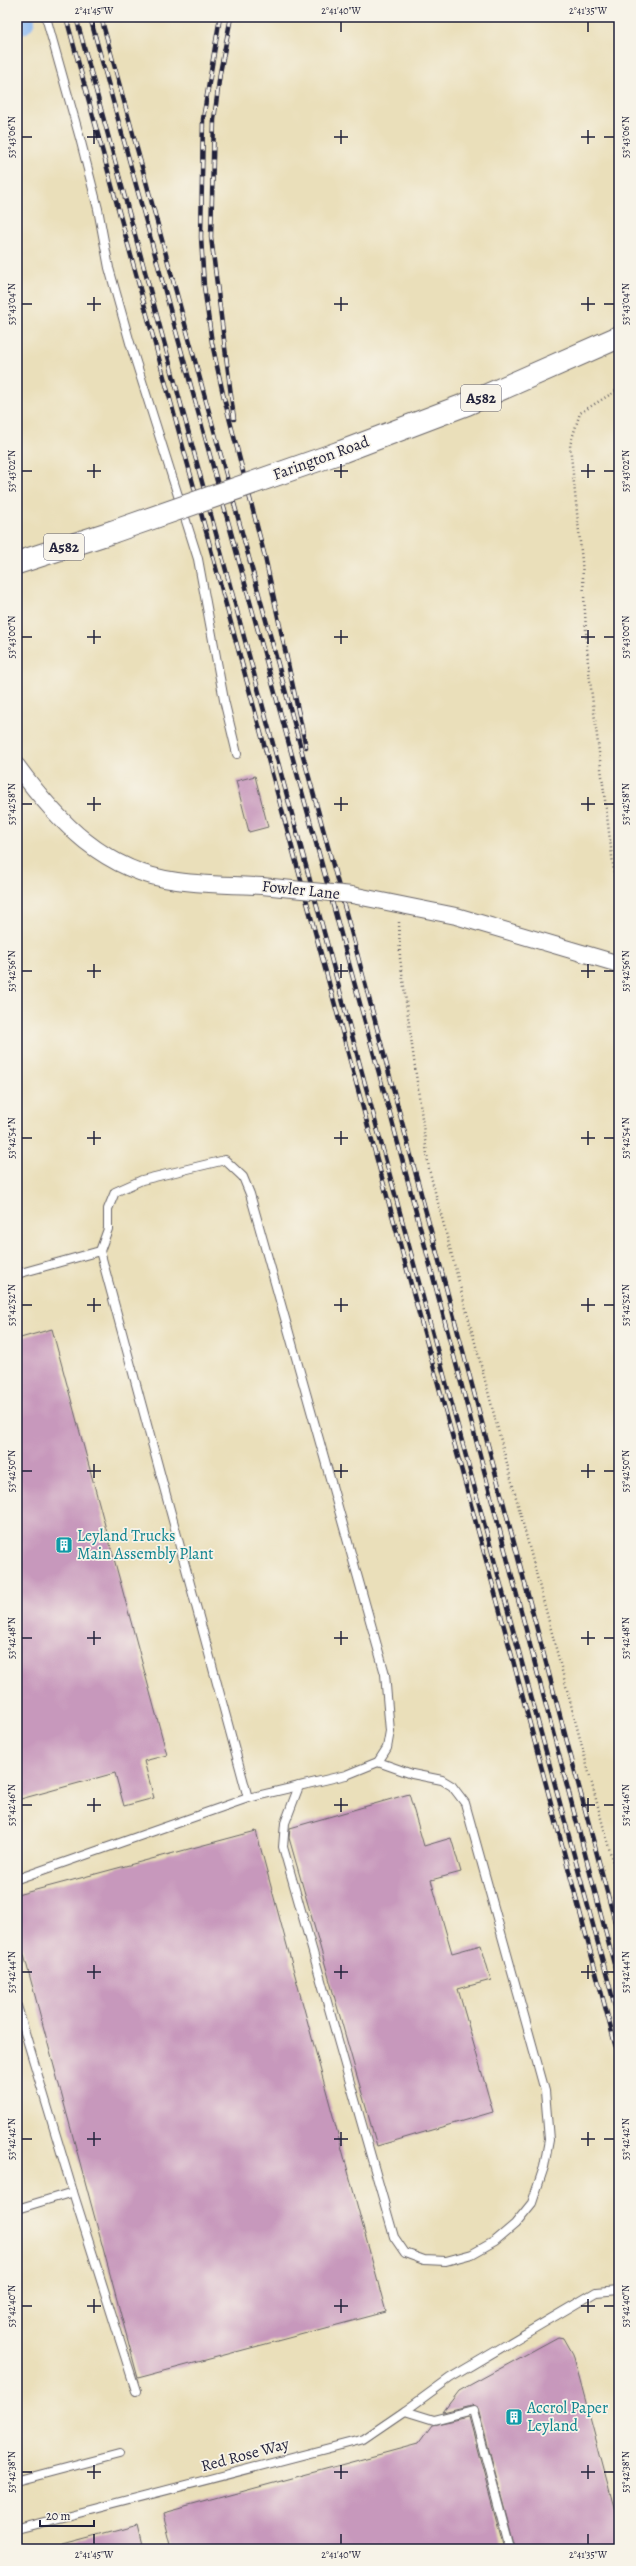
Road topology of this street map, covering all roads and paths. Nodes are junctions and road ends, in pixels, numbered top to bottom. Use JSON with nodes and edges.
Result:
{"nodes":[{"id":1,"x":46,"y":17,"type":"edge"},
{"id":2,"x":619,"y":337,"type":"edge"},
{"id":3,"x":619,"y":389,"type":"edge"},
{"id":4,"x":17,"y":563,"type":"edge"},
{"id":5,"x":237,"y":754,"type":"dead end"},
{"id":6,"x":17,"y":766,"type":"edge"},
{"id":7,"x":398,"y":903,"type":"junction"},
{"id":8,"x":619,"y":912,"type":"edge"},
{"id":9,"x":619,"y":964,"type":"edge"},
{"id":10,"x":100,"y":1251,"type":"junction"},
{"id":11,"x":17,"y":1274,"type":"edge"},
{"id":12,"x":378,"y":1762,"type":"junction"},
{"id":13,"x":299,"y":1786,"type":"junction"},
{"id":14,"x":248,"y":1798,"type":"junction"},
{"id":15,"x":17,"y":1879,"type":"edge"},
{"id":16,"x":619,"y":1886,"type":"edge"},
{"id":17,"x":17,"y":2006,"type":"edge"},
{"id":18,"x":73,"y":2192,"type":"junction"},
{"id":19,"x":17,"y":2209,"type":"edge"},
{"id":20,"x":619,"y":2290,"type":"edge"},
{"id":21,"x":136,"y":2391,"type":"dead end"},
{"id":22,"x":405,"y":2411,"type":"junction"},
{"id":23,"x":119,"y":2454,"type":"dead end"},
{"id":24,"x":17,"y":2481,"type":"edge"},
{"id":25,"x":17,"y":2529,"type":"edge"},
{"id":26,"x":510,"y":2549,"type":"edge"}],
"edges":[{"from":1,"to":5,"type":"lane"},
{"from":2,"to":4,"type":"highway","name":"Farington Road","number":"A582","bridge":true},
{"from":3,"to":8,"type":"path"},
{"from":6,"to":7,"type":"street","name":"Fowler Lane","bridge":true},
{"from":7,"to":9,"type":"street","name":"Fowler Lane"},
{"from":7,"to":16,"type":"path"},
{"from":10,"to":11,"type":"lane"},
{"from":10,"to":12,"type":"lane"},
{"from":10,"to":14,"type":"lane"},
{"from":12,"to":13,"type":"lane"},
{"from":12,"to":13,"type":"lane"},
{"from":13,"to":14,"type":"lane"},
{"from":14,"to":15,"type":"lane"},
{"from":17,"to":18,"type":"lane"},
{"from":18,"to":19,"type":"lane"},
{"from":18,"to":21,"type":"lane"},
{"from":20,"to":22,"type":"lane","name":"Red Rose Way"},
{"from":22,"to":25,"type":"lane","name":"Red Rose Way"},
{"from":22,"to":26,"type":"lane"},
{"from":23,"to":24,"type":"lane"}]}
